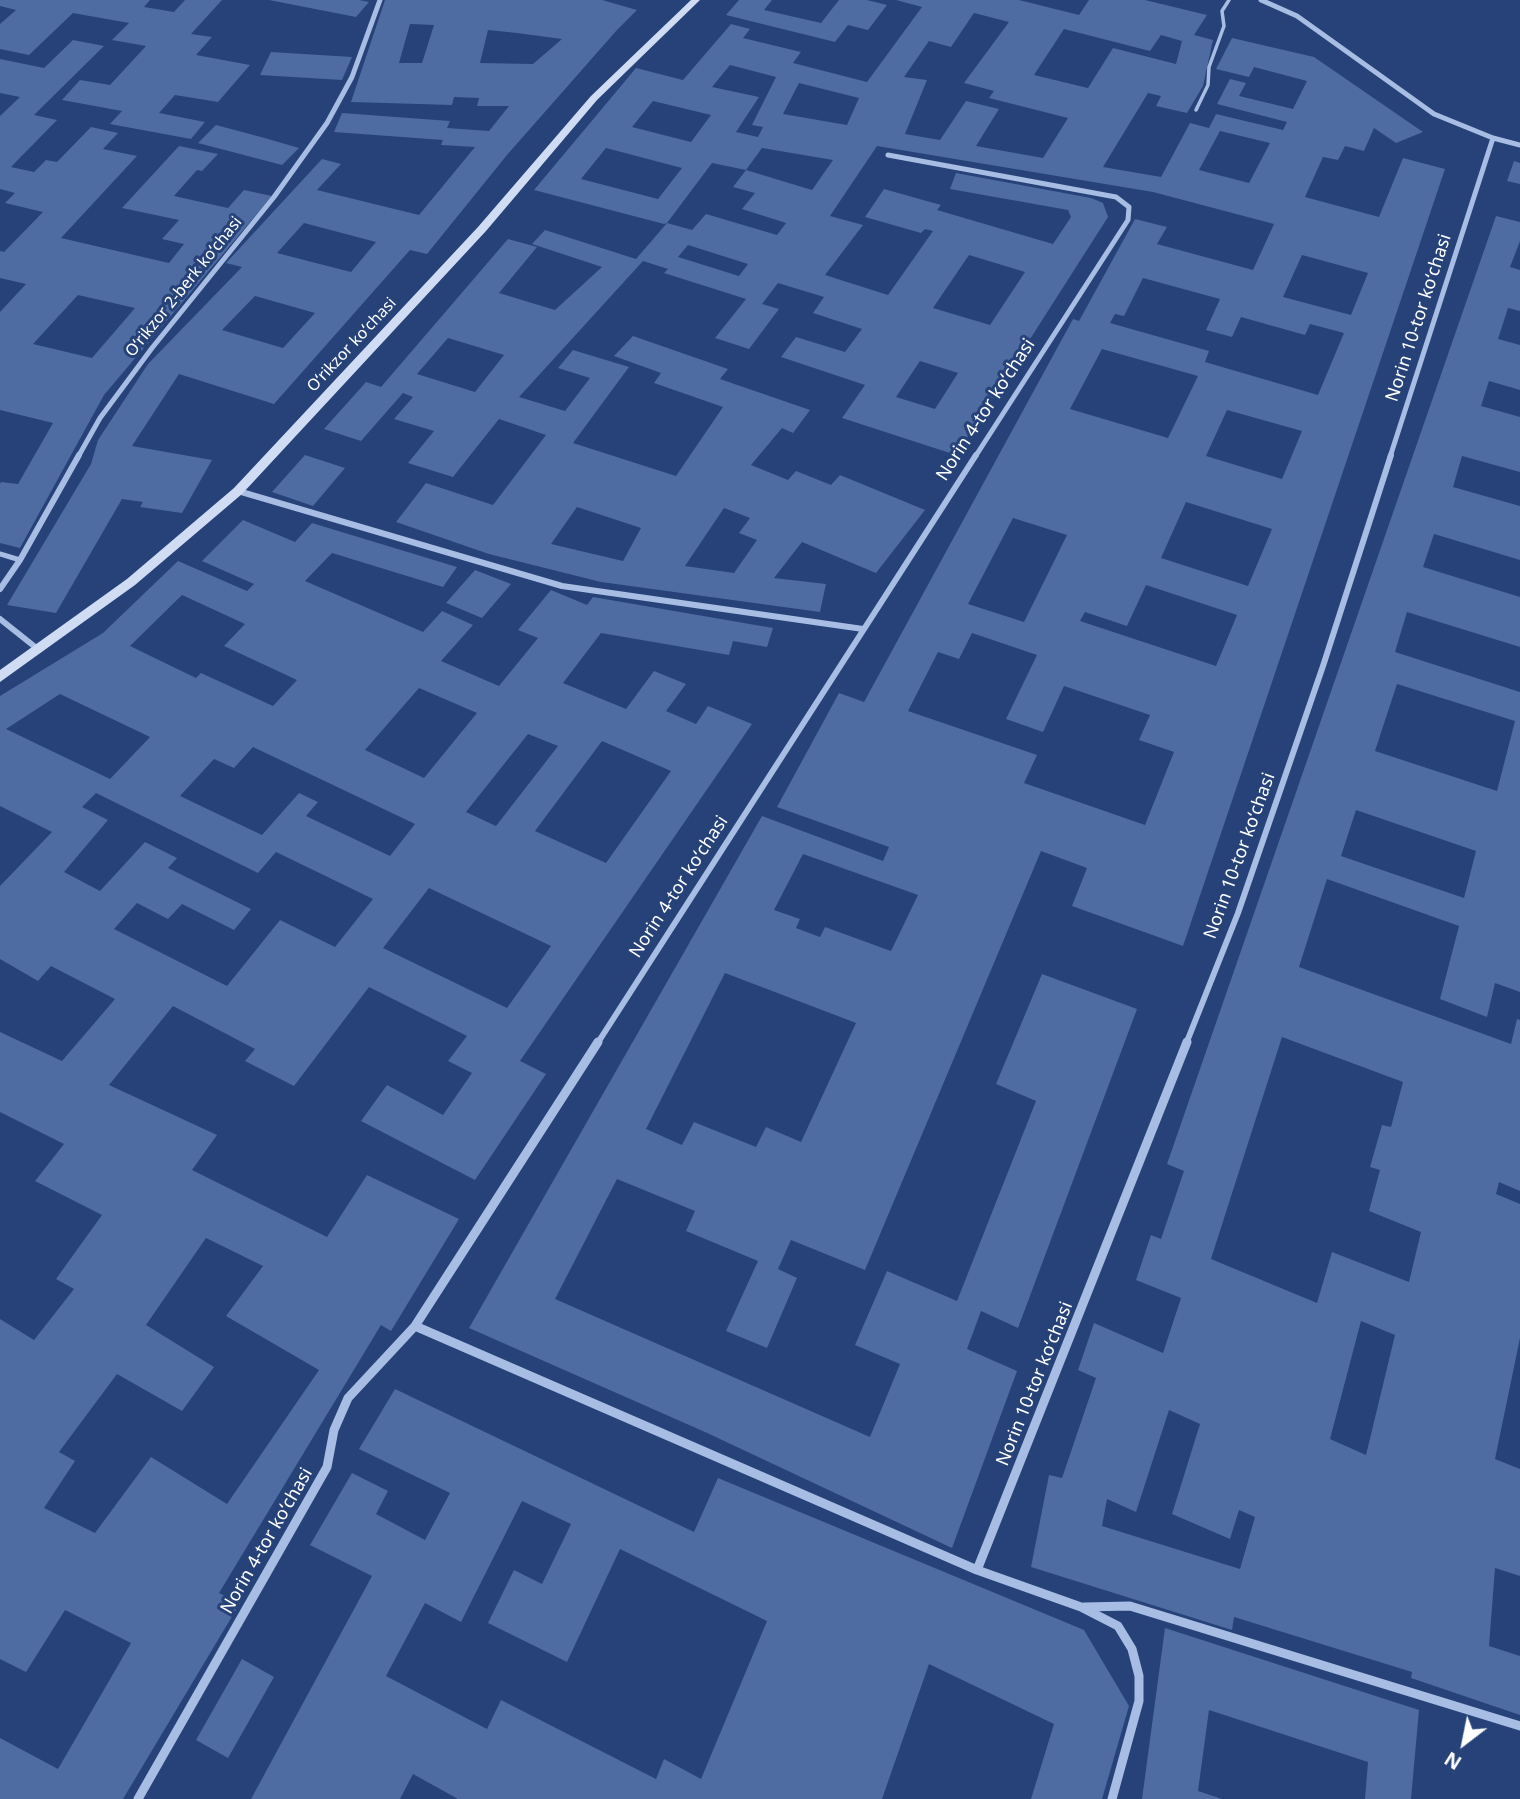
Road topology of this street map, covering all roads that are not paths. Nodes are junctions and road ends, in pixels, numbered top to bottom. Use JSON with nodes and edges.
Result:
{"nodes":[{"id":1,"x":380,"y":0,"type":"edge"},
{"id":2,"x":696,"y":0,"type":"edge"},
{"id":3,"x":1228,"y":0,"type":"edge"},
{"id":4,"x":1261,"y":0,"type":"edge"},
{"id":5,"x":1196,"y":110,"type":"dead end"},
{"id":6,"x":1493,"y":138,"type":"junction"},
{"id":7,"x":1520,"y":145,"type":"edge"},
{"id":8,"x":888,"y":155,"type":"dead end"},
{"id":9,"x":237,"y":491,"type":"junction"},
{"id":10,"x":0,"y":554,"type":"edge"},
{"id":11,"x":20,"y":560,"type":"junction"},
{"id":12,"x":0,"y":589,"type":"edge"},
{"id":13,"x":0,"y":619,"type":"edge"},
{"id":14,"x":863,"y":629,"type":"junction"},
{"id":15,"x":39,"y":650,"type":"junction"},
{"id":16,"x":0,"y":677,"type":"edge"},
{"id":17,"x":415,"y":1326,"type":"junction"},
{"id":18,"x":977,"y":1570,"type":"junction"},
{"id":19,"x":1081,"y":1607,"type":"junction"},
{"id":20,"x":1520,"y":1726,"type":"edge"},
{"id":21,"x":138,"y":1799,"type":"edge"},
{"id":22,"x":1112,"y":1799,"type":"edge"}],
"edges":[{"from":1,"to":11,"type":"street","name":"Oʻrikzor 2-berk koʻchasi"},
{"from":2,"to":9,"type":"main road","name":"Oʻrikzor koʻchasi"},
{"from":3,"to":5,"type":"lane"},
{"from":4,"to":6,"type":"street"},
{"from":6,"to":7,"type":"street"},
{"from":6,"to":18,"type":"street","name":"Norin 10-tor koʻchasi"},
{"from":8,"to":14,"type":"street","name":"Norin 4-tor koʻchasi"},
{"from":9,"to":14,"type":"street"},
{"from":9,"to":15,"type":"main road","name":"Oʻrikzor koʻchasi"},
{"from":10,"to":11,"type":"lane"},
{"from":11,"to":12,"type":"street","name":"Oʻrikzor 2-berk koʻchasi"},
{"from":13,"to":15,"type":"street"},
{"from":14,"to":17,"type":"street","name":"Norin 4-tor koʻchasi"},
{"from":15,"to":16,"type":"main road","name":"Oʻrikzor koʻchasi"},
{"from":17,"to":18,"type":"street"},
{"from":17,"to":21,"type":"street","name":"Norin 4-tor koʻchasi"},
{"from":18,"to":19,"type":"street"},
{"from":19,"to":20,"type":"street"},
{"from":19,"to":22,"type":"street"}]}
